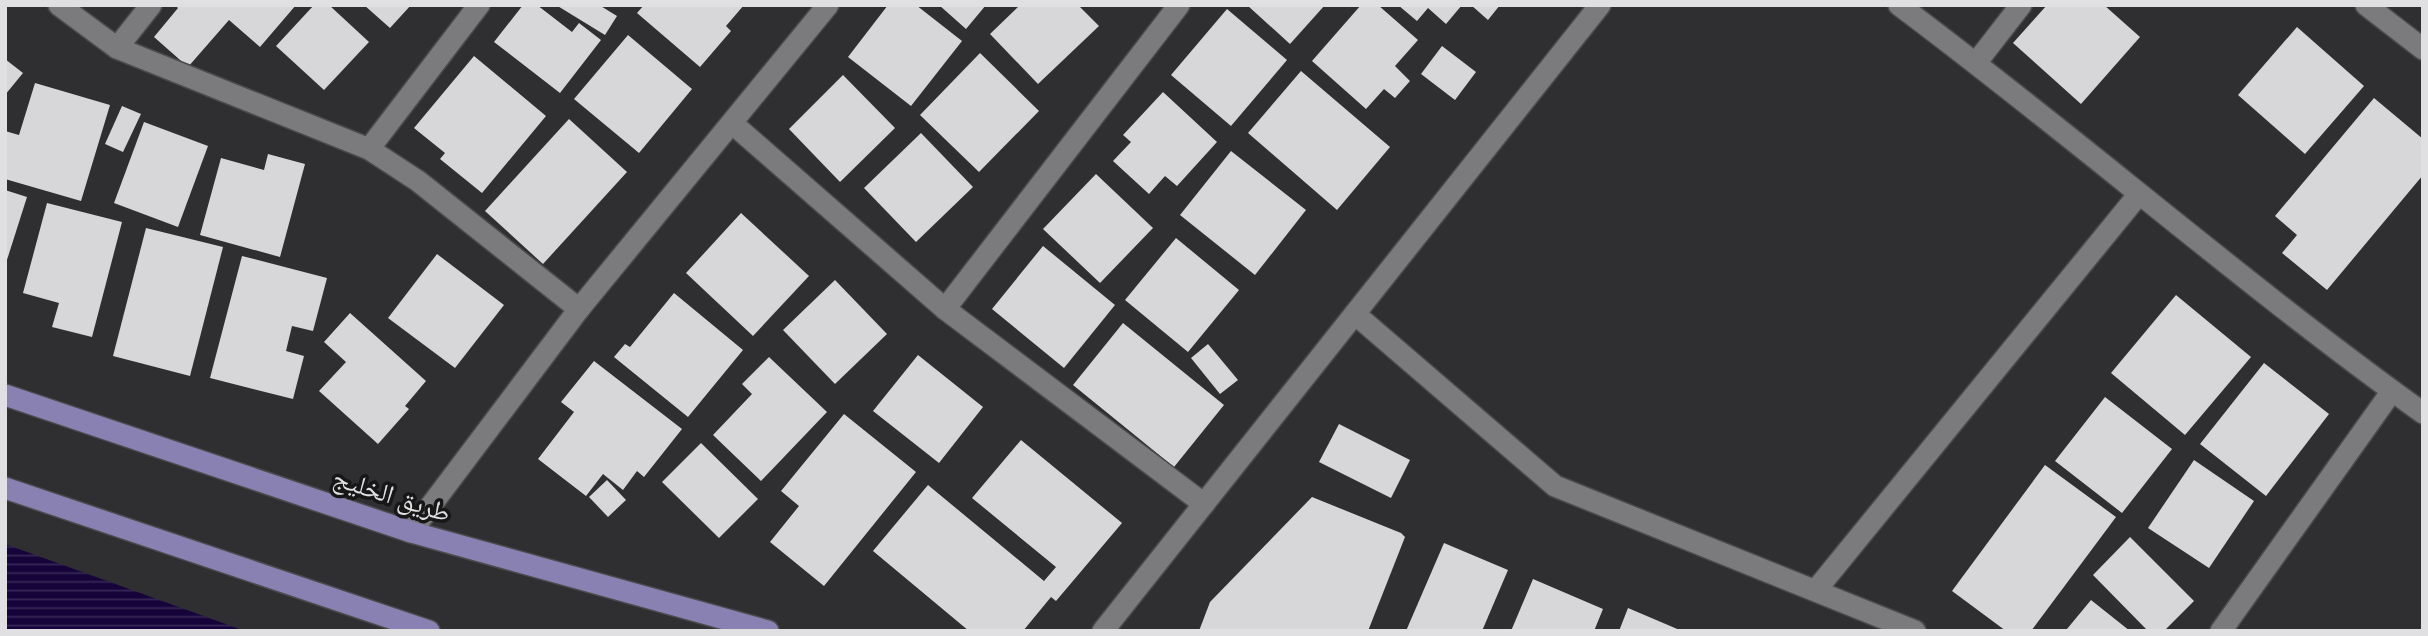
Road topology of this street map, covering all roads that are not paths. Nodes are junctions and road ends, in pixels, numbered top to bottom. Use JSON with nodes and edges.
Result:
{"nodes":[{"id":1,"x":59,"y":5,"type":"edge"},
{"id":2,"x":151,"y":5,"type":"edge"},
{"id":3,"x":479,"y":5,"type":"edge"},
{"id":4,"x":828,"y":5,"type":"edge"},
{"id":5,"x":1179,"y":5,"type":"edge"},
{"id":6,"x":1600,"y":5,"type":"edge"},
{"id":7,"x":1899,"y":5,"type":"edge"},
{"id":8,"x":2021,"y":5,"type":"edge"},
{"id":9,"x":2366,"y":5,"type":"edge"},
{"id":10,"x":117,"y":48,"type":"junction"},
{"id":11,"x":2423,"y":49,"type":"edge"},
{"id":12,"x":1976,"y":63,"type":"junction"},
{"id":13,"x":733,"y":124,"type":"junction"},
{"id":14,"x":369,"y":149,"type":"junction"},
{"id":15,"x":2139,"y":194,"type":"junction"},
{"id":16,"x":579,"y":309,"type":"junction"},
{"id":17,"x":945,"y":309,"type":"junction"},
{"id":18,"x":1355,"y":314,"type":"junction"},
{"id":19,"x":2392,"y":391,"type":"junction"},
{"id":20,"x":5,"y":395,"type":"edge"},
{"id":21,"x":2423,"y":413,"type":"edge"},
{"id":22,"x":5,"y":488,"type":"edge"},
{"id":23,"x":1204,"y":504,"type":"junction"},
{"id":24,"x":411,"y":532,"type":"junction"},
{"id":25,"x":1816,"y":590,"type":"junction"},
{"id":26,"x":429,"y":631,"type":"edge"},
{"id":27,"x":768,"y":631,"type":"edge"},
{"id":28,"x":1103,"y":631,"type":"edge"},
{"id":29,"x":1915,"y":631,"type":"edge"},
{"id":30,"x":2221,"y":631,"type":"edge"}],
"edges":[{"from":1,"to":10,"type":"street"},
{"from":2,"to":10,"type":"street"},
{"from":3,"to":14,"type":"street"},
{"from":4,"to":13,"type":"street"},
{"from":5,"to":17,"type":"street"},
{"from":6,"to":18,"type":"street"},
{"from":7,"to":12,"type":"street"},
{"from":8,"to":12,"type":"street"},
{"from":9,"to":11,"type":"street"},
{"from":10,"to":14,"type":"street"},
{"from":12,"to":15,"type":"street"},
{"from":13,"to":16,"type":"street"},
{"from":13,"to":17,"type":"street"},
{"from":14,"to":16,"type":"street"},
{"from":15,"to":19,"type":"street"},
{"from":15,"to":25,"type":"street"},
{"from":16,"to":24,"type":"street"},
{"from":17,"to":23,"type":"street"},
{"from":18,"to":23,"type":"street"},
{"from":18,"to":25,"type":"street"},
{"from":19,"to":21,"type":"street"},
{"from":19,"to":30,"type":"street"},
{"from":20,"to":24,"type":"main road","name":"طريق الخليج"},
{"from":22,"to":26,"type":"main road"},
{"from":23,"to":28,"type":"street"},
{"from":24,"to":27,"type":"main road","name":"طريق الخليج"},
{"from":25,"to":29,"type":"street"}]}
